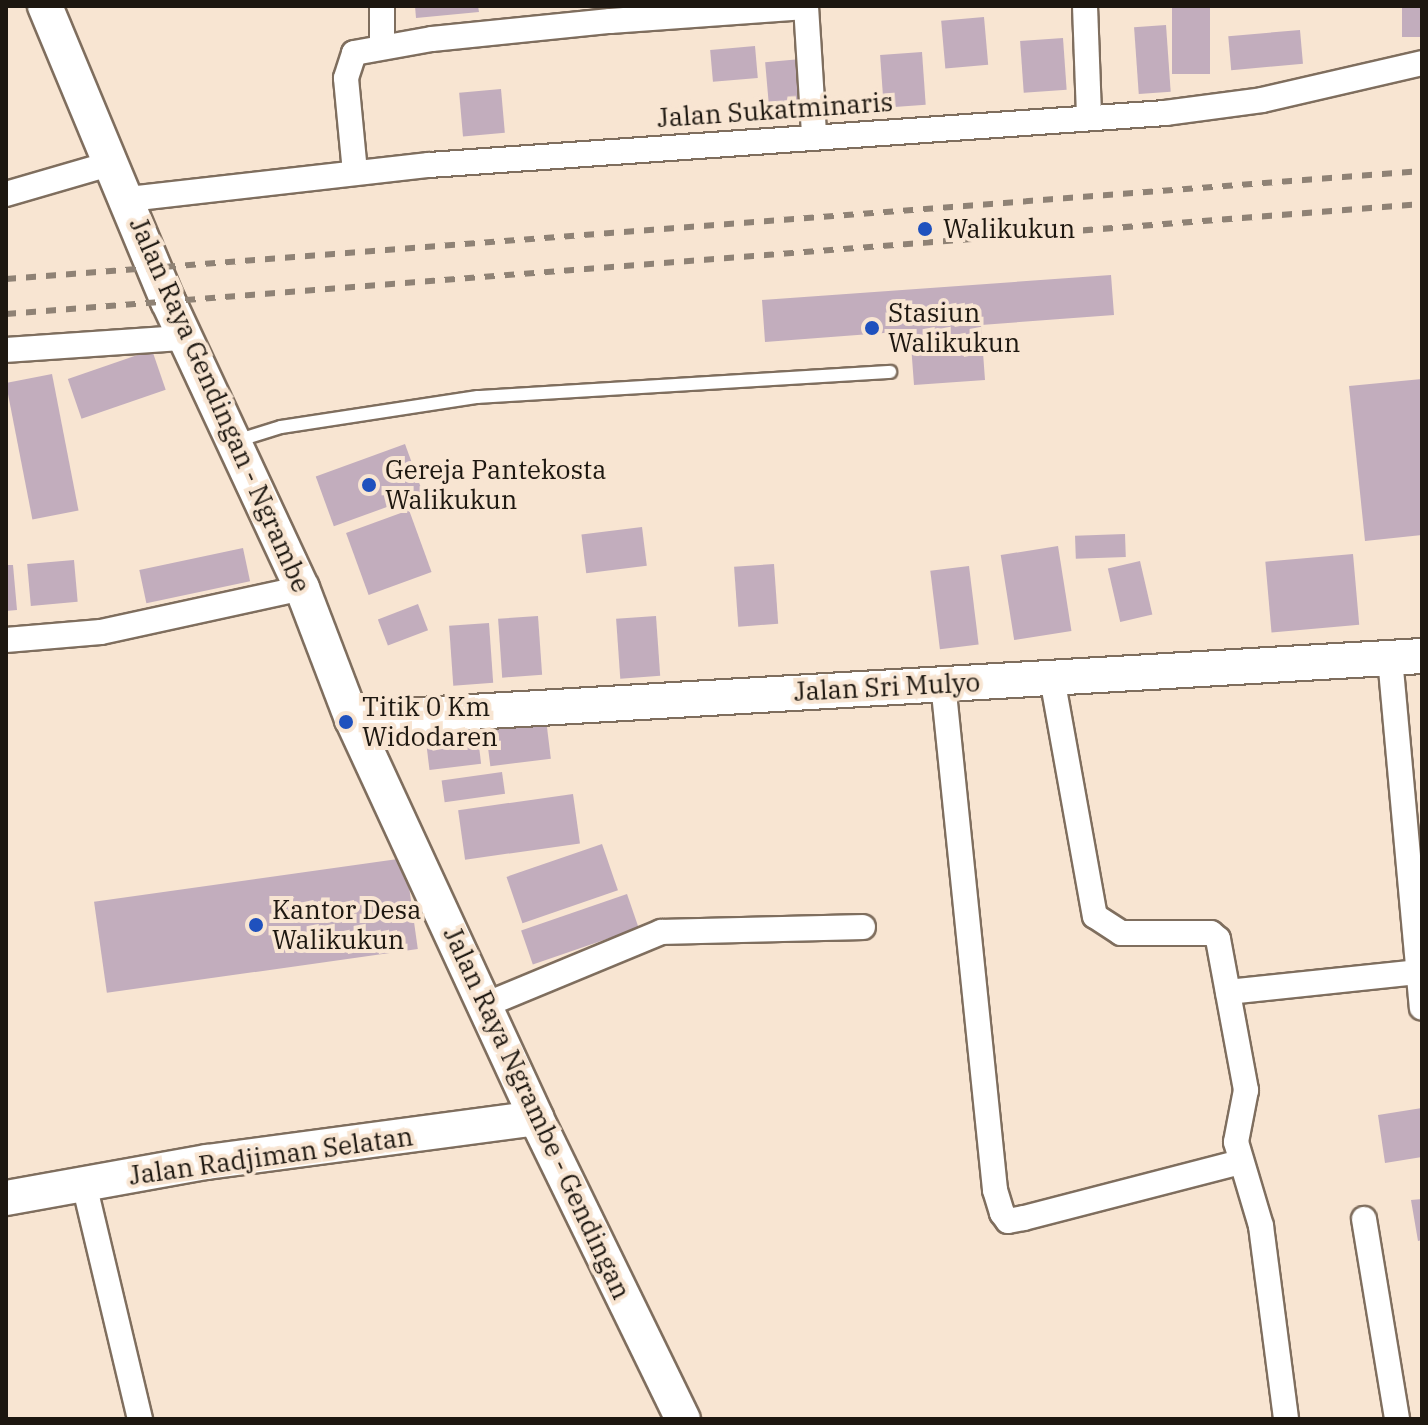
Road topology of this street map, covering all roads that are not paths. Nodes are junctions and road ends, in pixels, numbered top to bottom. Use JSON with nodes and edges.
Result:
{"nodes":[{"id":1,"x":45,"y":6,"type":"edge"},
{"id":2,"x":382,"y":6,"type":"edge"},
{"id":3,"x":1085,"y":6,"type":"edge"},
{"id":4,"x":806,"y":7,"type":"edge"},
{"id":5,"x":382,"y":45,"type":"junction"},
{"id":6,"x":1422,"y":63,"type":"edge"},
{"id":7,"x":1089,"y":117,"type":"junction"},
{"id":8,"x":814,"y":134,"type":"junction"},
{"id":9,"x":113,"y":163,"type":"junction"},
{"id":10,"x":355,"y":172,"type":"junction"},
{"id":11,"x":6,"y":194,"type":"edge"},
{"id":12,"x":129,"y":199,"type":"junction"},
{"id":13,"x":184,"y":338,"type":"junction"},
{"id":14,"x":6,"y":350,"type":"edge"},
{"id":15,"x":890,"y":372,"type":"dead end"},
{"id":16,"x":233,"y":442,"type":"junction"},
{"id":17,"x":302,"y":588,"type":"junction"},
{"id":18,"x":6,"y":640,"type":"edge"},
{"id":19,"x":1406,"y":657,"type":"edge"},
{"id":20,"x":1052,"y":678,"type":"junction"},
{"id":21,"x":943,"y":683,"type":"junction"},
{"id":22,"x":352,"y":719,"type":"junction"},
{"id":23,"x":863,"y":927,"type":"dead end"},
{"id":24,"x":1417,"y":972,"type":"junction"},
{"id":25,"x":1228,"y":992,"type":"junction"},
{"id":26,"x":485,"y":1005,"type":"junction"},
{"id":27,"x":1422,"y":1008,"type":"edge"},
{"id":28,"x":536,"y":1118,"type":"junction"},
{"id":29,"x":1240,"y":1162,"type":"junction"},
{"id":30,"x":84,"y":1184,"type":"junction"},
{"id":31,"x":6,"y":1198,"type":"edge"},
{"id":32,"x":1364,"y":1219,"type":"dead end"},
{"id":33,"x":140,"y":1419,"type":"edge"},
{"id":34,"x":683,"y":1419,"type":"edge"},
{"id":35,"x":1286,"y":1419,"type":"edge"},
{"id":36,"x":1397,"y":1419,"type":"edge"}],
"edges":[{"from":1,"to":9,"type":"main road","name":"Jalan Raya Gendingan - Ngrambe"},
{"from":2,"to":5,"type":"street"},
{"from":3,"to":7,"type":"street"},
{"from":4,"to":5,"type":"street"},
{"from":4,"to":8,"type":"street"},
{"from":5,"to":10,"type":"street"},
{"from":6,"to":7,"type":"street","name":"Jalan Sukatminaris"},
{"from":7,"to":8,"type":"street","name":"Jalan Sukatminaris"},
{"from":8,"to":10,"type":"street","name":"Jalan Sukatminaris"},
{"from":9,"to":11,"type":"street"},
{"from":9,"to":12,"type":"main road","name":"Jalan Raya Gendingan - Ngrambe"},
{"from":10,"to":12,"type":"street","name":"Jalan Sukatminaris"},
{"from":12,"to":13,"type":"main road","name":"Jalan Raya Gendingan - Ngrambe"},
{"from":13,"to":14,"type":"street"},
{"from":13,"to":16,"type":"main road","name":"Jalan Raya Gendingan - Ngrambe"},
{"from":15,"to":16,"type":"lane"},
{"from":16,"to":17,"type":"main road","name":"Jalan Raya Gendingan - Ngrambe"},
{"from":17,"to":18,"type":"street"},
{"from":17,"to":22,"type":"main road","name":"Jalan Raya Gendingan - Ngrambe"},
{"from":19,"to":20,"type":"main road","name":"Jalan Sri Mulyo"},
{"from":19,"to":24,"type":"street"},
{"from":20,"to":21,"type":"main road","name":"Jalan Sri Mulyo"},
{"from":20,"to":25,"type":"street"},
{"from":21,"to":22,"type":"main road","name":"Jalan Sri Mulyo"},
{"from":21,"to":29,"type":"street"},
{"from":22,"to":26,"type":"main road","name":"Jalan Raya Ngrambe - Gendingan"},
{"from":23,"to":26,"type":"street"},
{"from":24,"to":25,"type":"street"},
{"from":24,"to":27,"type":"street"},
{"from":25,"to":29,"type":"street"},
{"from":26,"to":28,"type":"main road","name":"Jalan Raya Ngrambe - Gendingan"},
{"from":28,"to":30,"type":"main road","name":"Jalan Radjiman Selatan"},
{"from":28,"to":34,"type":"main road","name":"Jalan Raya Ngrambe - Gendingan"},
{"from":29,"to":35,"type":"street"},
{"from":30,"to":31,"type":"main road","name":"Jalan Radjiman Selatan"},
{"from":30,"to":33,"type":"street"},
{"from":32,"to":36,"type":"street"}]}
